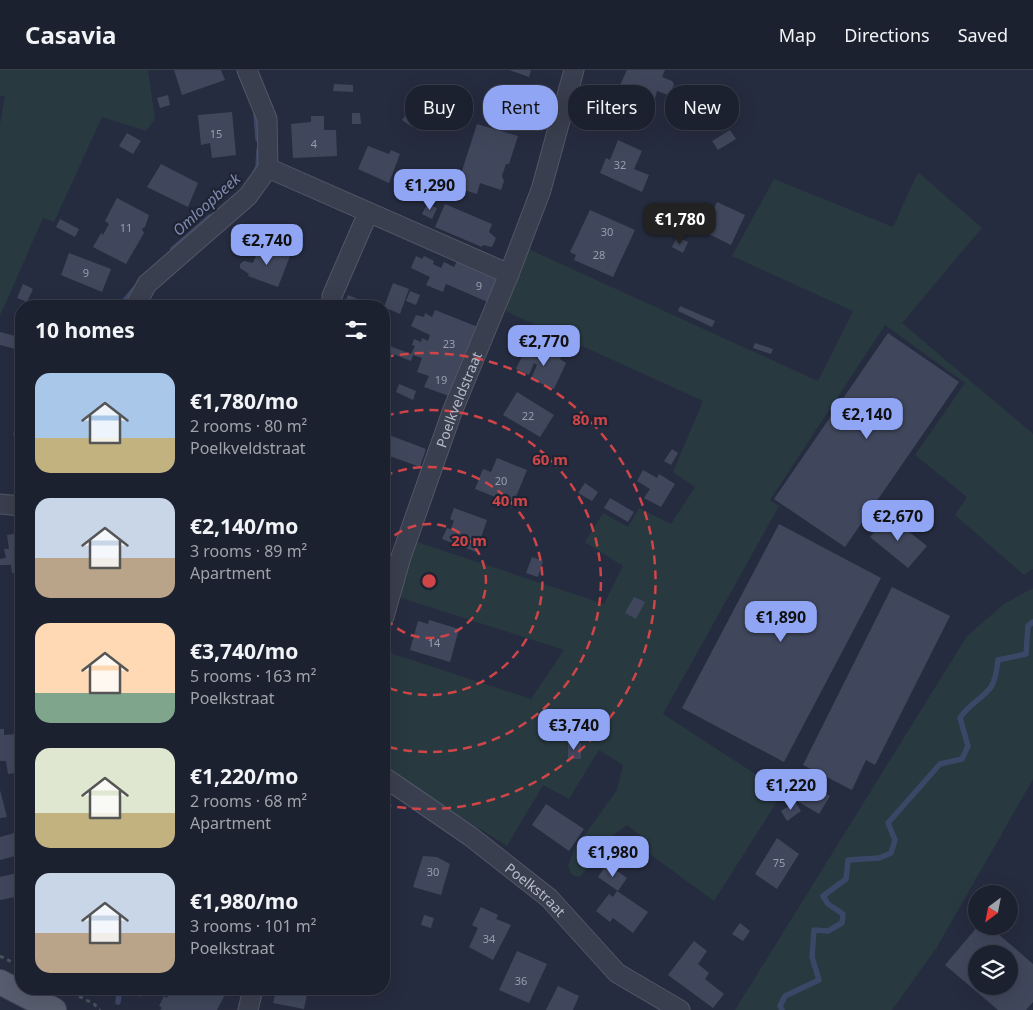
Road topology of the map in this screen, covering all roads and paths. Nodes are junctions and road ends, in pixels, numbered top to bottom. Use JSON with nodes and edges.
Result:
{"nodes":[{"id":1,"x":247,"y":70,"type":"edge"},
{"id":2,"x":574,"y":70,"type":"edge"},
{"id":3,"x":268,"y":168,"type":"junction"},
{"id":4,"x":368,"y":213,"type":"junction"},
{"id":5,"x":509,"y":274,"type":"junction"},
{"id":6,"x":332,"y":296,"type":"dead end"},
{"id":7,"x":138,"y":300,"type":"edge"},
{"id":8,"x":0,"y":504,"type":"edge"},
{"id":9,"x":15,"y":505,"type":"edge"},
{"id":10,"x":390,"y":594,"type":"edge"},
{"id":11,"x":390,"y":780,"type":"edge"},
{"id":12,"x":0,"y":982,"type":"edge"},
{"id":13,"x":15,"y":990,"type":"edge"},
{"id":14,"x":25,"y":995,"type":"edge"},
{"id":15,"x":77,"y":995,"type":"edge"},
{"id":16,"x":252,"y":995,"type":"edge"},
{"id":17,"x":54,"y":1010,"type":"edge"},
{"id":18,"x":100,"y":1010,"type":"edge"},
{"id":19,"x":248,"y":1010,"type":"edge"},
{"id":20,"x":680,"y":1010,"type":"edge"}],
"edges":[{"from":1,"to":3,"type":"street"},
{"from":2,"to":5,"type":"street","name":"Poelkveldstraat"},
{"from":3,"to":4,"type":"street"},
{"from":3,"to":7,"type":"street"},
{"from":4,"to":5,"type":"street"},
{"from":4,"to":6,"type":"street"},
{"from":5,"to":10,"type":"street","name":"Poelkveldstraat"},
{"from":8,"to":9,"type":"street"},
{"from":11,"to":20,"type":"street","name":"Poelkstraat"},
{"from":12,"to":13,"type":"main road"},
{"from":14,"to":17,"type":"main road"},
{"from":15,"to":18,"type":"path"},
{"from":16,"to":19,"type":"street"}]}
